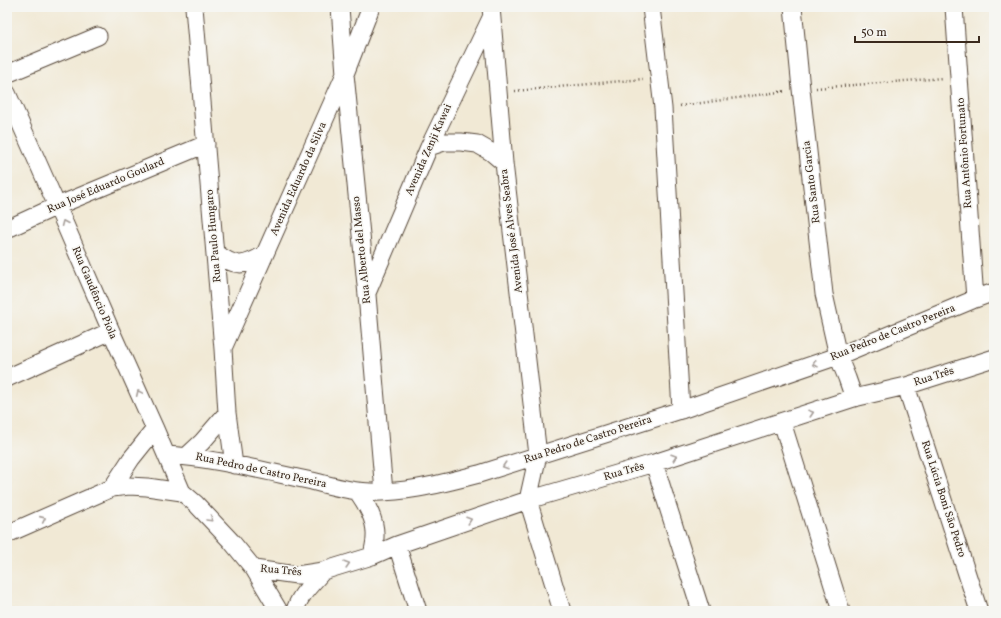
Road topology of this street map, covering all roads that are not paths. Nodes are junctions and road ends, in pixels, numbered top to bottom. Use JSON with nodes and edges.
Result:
{"nodes":[{"id":1,"x":194,"y":7,"type":"edge"},
{"id":2,"x":340,"y":7,"type":"edge"},
{"id":3,"x":371,"y":7,"type":"edge"},
{"id":4,"x":651,"y":7,"type":"edge"},
{"id":5,"x":793,"y":7,"type":"edge"},
{"id":6,"x":954,"y":7,"type":"edge"},
{"id":7,"x":493,"y":11,"type":"edge"},
{"id":8,"x":98,"y":36,"type":"dead end"},
{"id":9,"x":7,"y":74,"type":"edge"},
{"id":10,"x":345,"y":74,"type":"junction"},
{"id":11,"x":7,"y":93,"type":"edge"},
{"id":12,"x":206,"y":144,"type":"junction"},
{"id":13,"x":429,"y":147,"type":"junction"},
{"id":14,"x":504,"y":163,"type":"junction"},
{"id":15,"x":57,"y":206,"type":"junction"},
{"id":16,"x":7,"y":229,"type":"edge"},
{"id":17,"x":215,"y":252,"type":"junction"},
{"id":18,"x":265,"y":254,"type":"junction"},
{"id":19,"x":994,"y":292,"type":"edge"},
{"id":20,"x":367,"y":294,"type":"junction"},
{"id":21,"x":975,"y":299,"type":"junction"},
{"id":22,"x":111,"y":332,"type":"junction"},
{"id":23,"x":223,"y":349,"type":"junction"},
{"id":24,"x":838,"y":356,"type":"junction"},
{"id":25,"x":994,"y":358,"type":"edge"},
{"id":26,"x":7,"y":378,"type":"edge"},
{"id":27,"x":906,"y":386,"type":"junction"},
{"id":28,"x":854,"y":398,"type":"junction"},
{"id":29,"x":681,"y":410,"type":"junction"},
{"id":30,"x":228,"y":413,"type":"junction"},
{"id":31,"x":782,"y":422,"type":"junction"},
{"id":32,"x":155,"y":429,"type":"junction"},
{"id":33,"x":166,"y":455,"type":"junction"},
{"id":34,"x":538,"y":455,"type":"junction"},
{"id":35,"x":187,"y":456,"type":"junction"},
{"id":36,"x":654,"y":463,"type":"junction"},
{"id":37,"x":234,"y":465,"type":"junction"},
{"id":38,"x":112,"y":488,"type":"junction"},
{"id":39,"x":357,"y":491,"type":"junction"},
{"id":40,"x":182,"y":492,"type":"junction"},
{"id":41,"x":384,"y":492,"type":"junction"},
{"id":42,"x":528,"y":500,"type":"junction"},
{"id":43,"x":7,"y":534,"type":"edge"},
{"id":44,"x":397,"y":546,"type":"junction"},
{"id":45,"x":372,"y":556,"type":"junction"},
{"id":46,"x":254,"y":568,"type":"junction"},
{"id":47,"x":323,"y":571,"type":"junction"},
{"id":48,"x":279,"y":611,"type":"edge"},
{"id":49,"x":295,"y":611,"type":"edge"},
{"id":50,"x":418,"y":611,"type":"edge"},
{"id":51,"x":562,"y":611,"type":"edge"},
{"id":52,"x":701,"y":611,"type":"edge"},
{"id":53,"x":841,"y":611,"type":"edge"},
{"id":54,"x":979,"y":611,"type":"edge"}],
"edges":[{"from":1,"to":12,"type":"street","name":"Rua Paulo Hungaro"},
{"from":2,"to":10,"type":"street","name":"Rua Alberto del Masso"},
{"from":3,"to":10,"type":"street","name":"Avenida Eduardo da Silva"},
{"from":4,"to":29,"type":"street"},
{"from":5,"to":24,"type":"street","name":"Rua Santo Garcia"},
{"from":6,"to":21,"type":"street","name":"Rua Antônio Fortunato"},
{"from":7,"to":13,"type":"street","name":"Avenida Zenji Kawai"},
{"from":7,"to":14,"type":"street","name":"Avenida José Alves Seabra"},
{"from":8,"to":9,"type":"street"},
{"from":10,"to":18,"type":"street","name":"Avenida Eduardo da Silva"},
{"from":10,"to":20,"type":"street","name":"Rua Alberto del Masso"},
{"from":11,"to":15,"type":"street","name":"Rua Gaudêncio Piola"},
{"from":12,"to":15,"type":"street","name":"Rua José Eduardo Goulard"},
{"from":12,"to":17,"type":"street","name":"Rua Paulo Hungaro"},
{"from":13,"to":14,"type":"street"},
{"from":13,"to":20,"type":"street","name":"Avenida Zenji Kawai"},
{"from":14,"to":34,"type":"street","name":"Avenida José Alves Seabra"},
{"from":15,"to":16,"type":"street","name":"Rua José Eduardo Goulard"},
{"from":22,"to":15,"type":"street","name":"Rua Gaudêncio Piola","one_way":true},
{"from":17,"to":18,"type":"street"},
{"from":17,"to":23,"type":"street","name":"Rua Paulo Hungaro"},
{"from":18,"to":23,"type":"street","name":"Avenida Eduardo da Silva"},
{"from":19,"to":21,"type":"street","name":"Rua Pedro de Castro Pereira"},
{"from":20,"to":41,"type":"street","name":"Rua Alberto del Masso"},
{"from":21,"to":24,"type":"street","name":"Rua Pedro de Castro Pereira"},
{"from":22,"to":26,"type":"street"},
{"from":32,"to":22,"type":"street","name":"Rua Gaudêncio Piola","one_way":true},
{"from":23,"to":30,"type":"street","name":"Rua Paulo Hungaro"},
{"from":24,"to":28,"type":"street","name":"Rua Santo Garcia"},
{"from":24,"to":29,"type":"street","name":"Rua Pedro de Castro Pereira","one_way":true},
{"from":25,"to":27,"type":"street","name":"Rua Três"},
{"from":27,"to":28,"type":"street","name":"Rua Três"},
{"from":27,"to":54,"type":"street","name":"Rua Lúcia Boni São Pedro"},
{"from":31,"to":28,"type":"street","name":"Rua Três","one_way":true},
{"from":29,"to":34,"type":"street","name":"Rua Pedro de Castro Pereira"},
{"from":30,"to":35,"type":"street"},
{"from":30,"to":37,"type":"street","name":"Rua Paulo Hungaro"},
{"from":36,"to":31,"type":"street","name":"Rua Três","one_way":true},
{"from":31,"to":53,"type":"street"},
{"from":32,"to":33,"type":"street","name":"Rua Gaudêncio Piola"},
{"from":32,"to":38,"type":"street"},
{"from":33,"to":35,"type":"street","name":"Rua Pedro de Castro Pereira"},
{"from":33,"to":40,"type":"street","name":"Rua Gaudêncio Piola"},
{"from":34,"to":41,"type":"street","name":"Rua Pedro de Castro Pereira","one_way":true},
{"from":34,"to":42,"type":"street","name":"Avenida José Alves Seabra"},
{"from":35,"to":37,"type":"street","name":"Rua Pedro de Castro Pereira"},
{"from":36,"to":42,"type":"street","name":"Rua Três"},
{"from":36,"to":52,"type":"street"},
{"from":37,"to":39,"type":"street","name":"Rua Pedro de Castro Pereira"},
{"from":38,"to":40,"type":"street"},
{"from":43,"to":38,"type":"street","one_way":true},
{"from":39,"to":41,"type":"street","name":"Rua Pedro de Castro Pereira"},
{"from":39,"to":45,"type":"street"},
{"from":40,"to":46,"type":"street","one_way":true},
{"from":44,"to":42,"type":"street","name":"Rua Três","one_way":true},
{"from":42,"to":51,"type":"street"},
{"from":44,"to":45,"type":"street","name":"Rua Três"},
{"from":44,"to":50,"type":"street"},
{"from":47,"to":45,"type":"street","name":"Rua Três","one_way":true},
{"from":46,"to":47,"type":"street","name":"Rua Três"},
{"from":46,"to":48,"type":"street"},
{"from":47,"to":49,"type":"street"}]}
